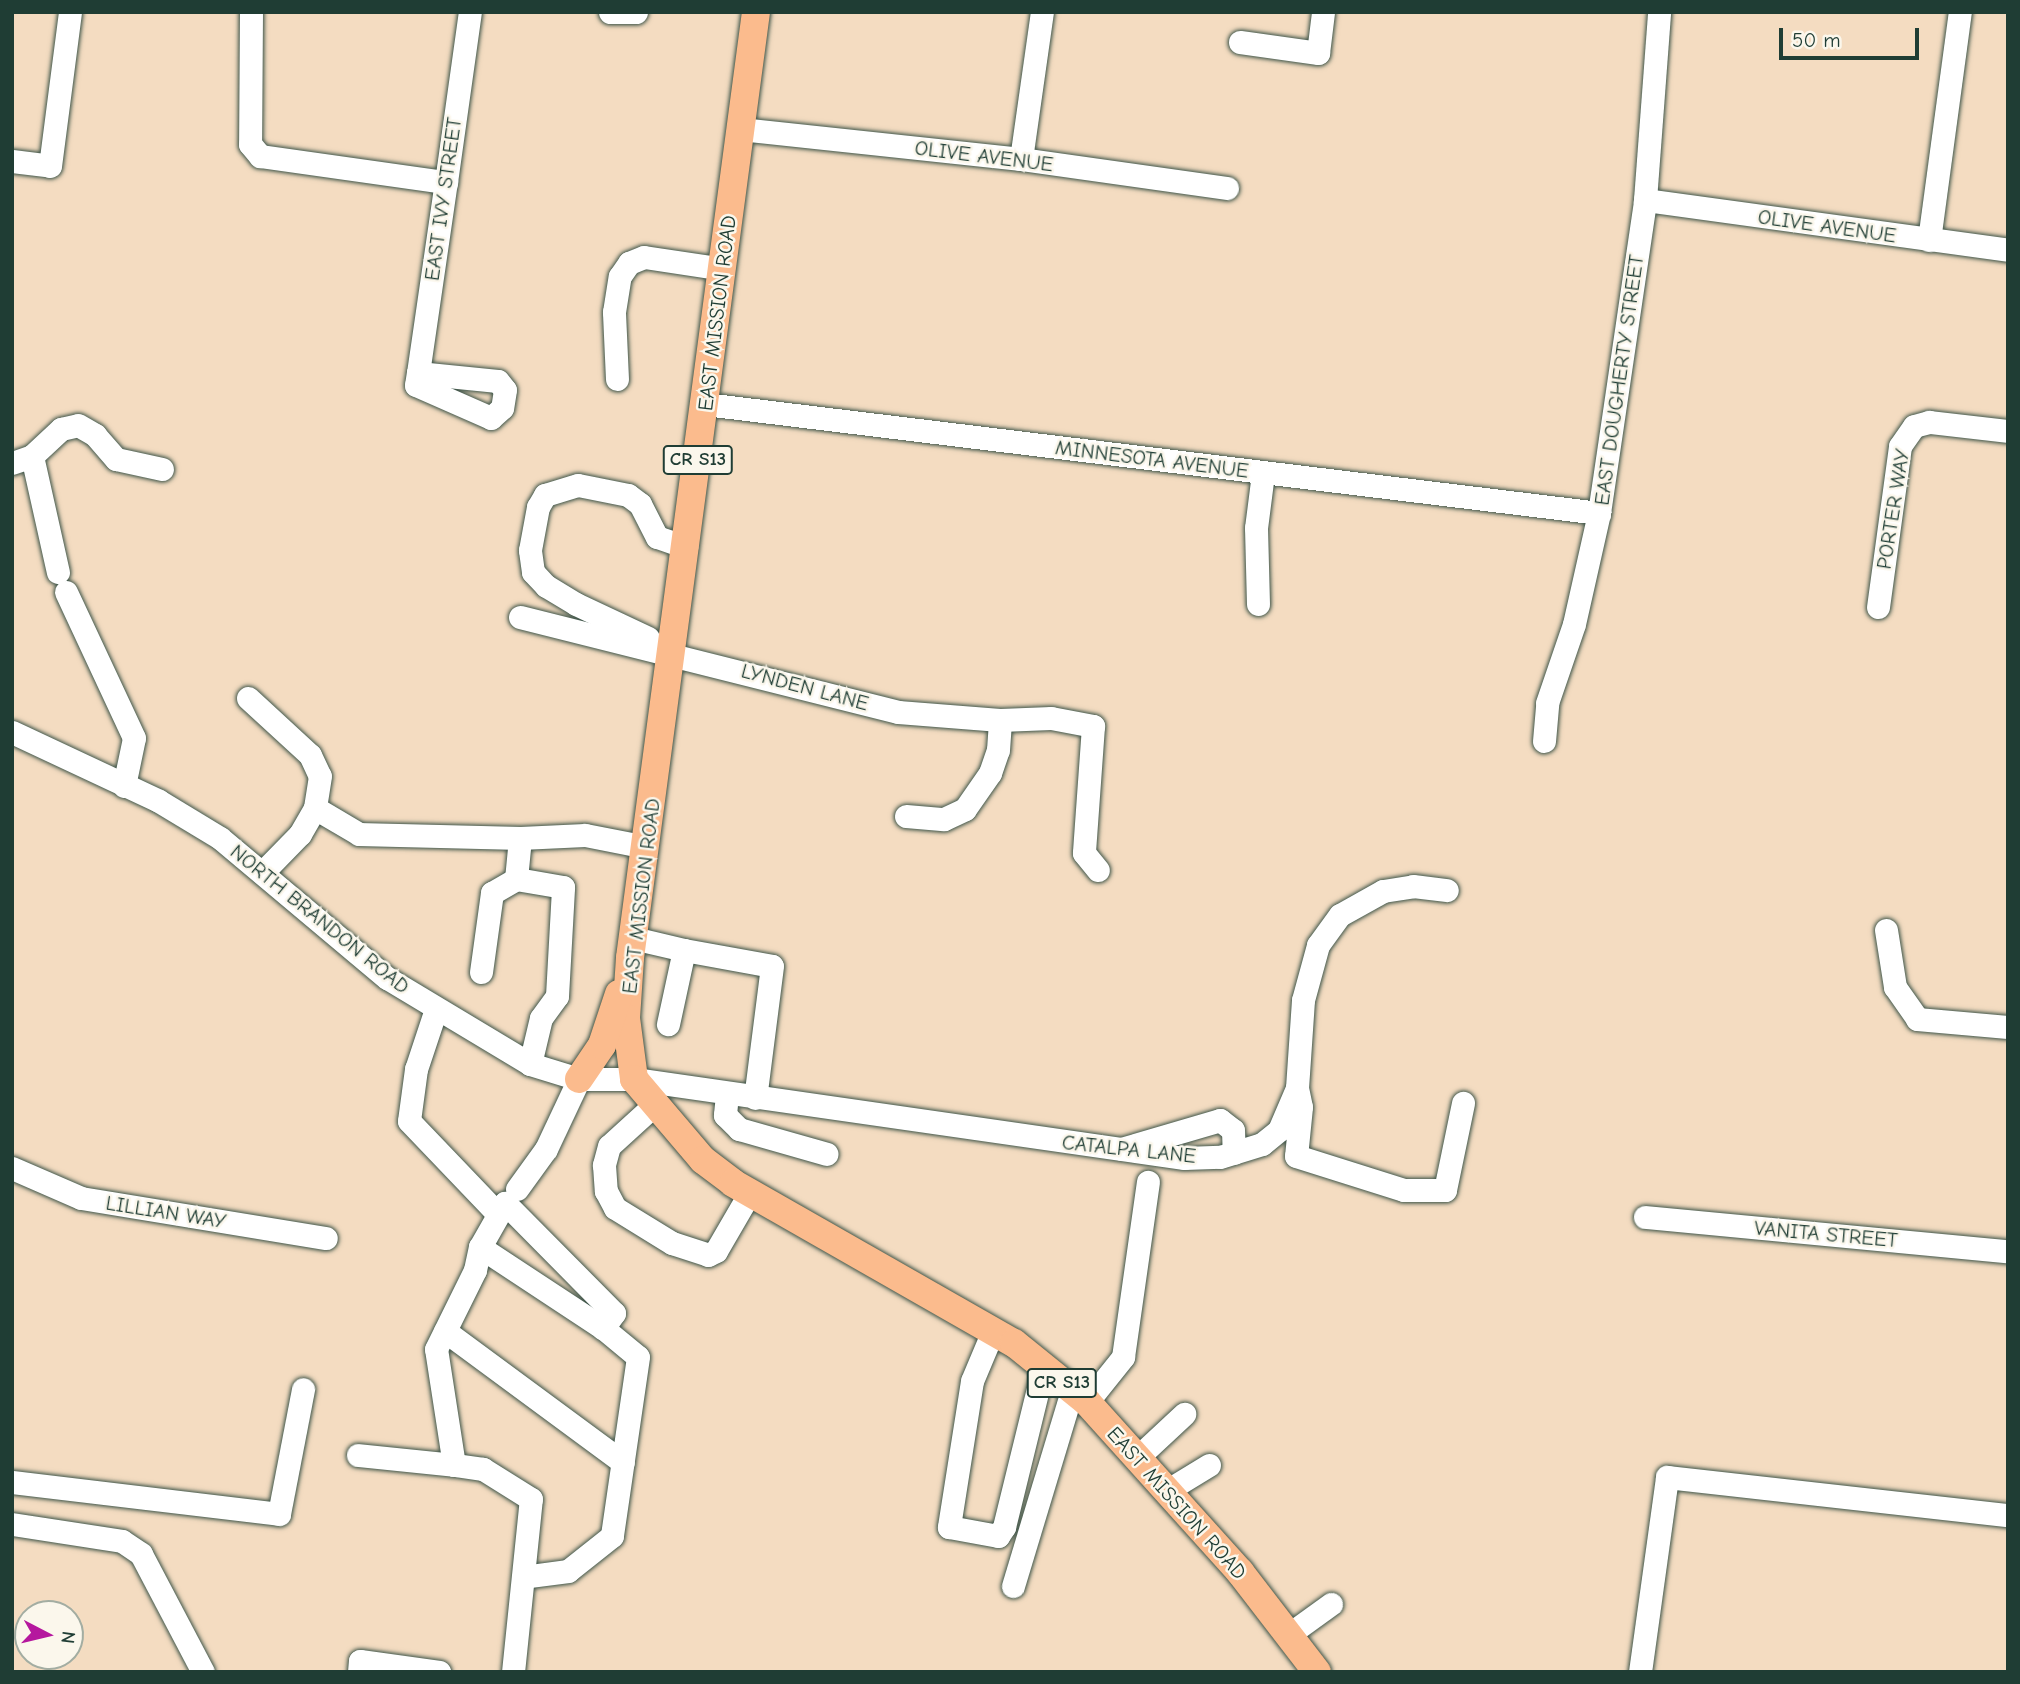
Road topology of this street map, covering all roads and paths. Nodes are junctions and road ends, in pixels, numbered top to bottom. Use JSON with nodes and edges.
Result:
{"nodes":[{"id":1,"x":70,"y":12,"type":"edge"},
{"id":2,"x":251,"y":12,"type":"edge"},
{"id":3,"x":470,"y":12,"type":"edge"},
{"id":4,"x":610,"y":12,"type":"edge"},
{"id":5,"x":636,"y":12,"type":"edge"},
{"id":6,"x":756,"y":12,"type":"edge"},
{"id":7,"x":1042,"y":12,"type":"edge"},
{"id":8,"x":1323,"y":12,"type":"edge"},
{"id":9,"x":1659,"y":12,"type":"edge"},
{"id":10,"x":1960,"y":12,"type":"edge"},
{"id":11,"x":1240,"y":42,"type":"dead end"},
{"id":12,"x":740,"y":129,"type":"junction"},
{"id":13,"x":1021,"y":159,"type":"junction"},
{"id":14,"x":12,"y":161,"type":"edge"},
{"id":15,"x":446,"y":182,"type":"junction"},
{"id":16,"x":1227,"y":188,"type":"dead end"},
{"id":17,"x":1646,"y":200,"type":"junction"},
{"id":18,"x":1929,"y":240,"type":"junction"},
{"id":19,"x":2008,"y":250,"type":"edge"},
{"id":20,"x":723,"y":269,"type":"junction"},
{"id":21,"x":417,"y":379,"type":"dead end"},
{"id":22,"x":617,"y":379,"type":"dead end"},
{"id":23,"x":705,"y":404,"type":"junction"},
{"id":24,"x":2008,"y":431,"type":"edge"},
{"id":25,"x":22,"y":459,"type":"edge"},
{"id":26,"x":162,"y":469,"type":"dead end"},
{"id":27,"x":1263,"y":473,"type":"junction"},
{"id":28,"x":1600,"y":513,"type":"junction"},
{"id":29,"x":686,"y":547,"type":"junction"},
{"id":30,"x":1258,"y":604,"type":"dead end"},
{"id":31,"x":1878,"y":607,"type":"dead end"},
{"id":32,"x":520,"y":617,"type":"dead end"},
{"id":33,"x":672,"y":648,"type":"junction"},
{"id":34,"x":248,"y":698,"type":"dead end"},
{"id":35,"x":1000,"y":720,"type":"junction"},
{"id":36,"x":12,"y":732,"type":"edge"},
{"id":37,"x":1544,"y":741,"type":"dead end"},
{"id":38,"x":124,"y":786,"type":"junction"},
{"id":39,"x":315,"y":808,"type":"junction"},
{"id":40,"x":906,"y":817,"type":"dead end"},
{"id":41,"x":520,"y":838,"type":"junction"},
{"id":42,"x":646,"y":847,"type":"junction"},
{"id":43,"x":1098,"y":870,"type":"dead end"},
{"id":44,"x":262,"y":873,"type":"junction"},
{"id":45,"x":516,"y":879,"type":"junction"},
{"id":46,"x":1447,"y":890,"type":"dead end"},
{"id":47,"x":1886,"y":930,"type":"dead end"},
{"id":48,"x":631,"y":948,"type":"junction"},
{"id":49,"x":684,"y":950,"type":"junction"},
{"id":50,"x":481,"y":972,"type":"dead end"},
{"id":51,"x":436,"y":1009,"type":"junction"},
{"id":52,"x":668,"y":1024,"type":"dead end"},
{"id":53,"x":2008,"y":1027,"type":"edge"},
{"id":54,"x":530,"y":1064,"type":"junction"},
{"id":55,"x":579,"y":1079,"type":"junction"},
{"id":56,"x":634,"y":1079,"type":"junction"},
{"id":57,"x":1297,"y":1088,"type":"junction"},
{"id":58,"x":727,"y":1095,"type":"junction"},
{"id":59,"x":755,"y":1098,"type":"junction"},
{"id":60,"x":1463,"y":1103,"type":"dead end"},
{"id":61,"x":653,"y":1106,"type":"junction"},
{"id":62,"x":1121,"y":1149,"type":"junction"},
{"id":63,"x":1234,"y":1153,"type":"junction"},
{"id":64,"x":827,"y":1154,"type":"dead end"},
{"id":65,"x":12,"y":1168,"type":"edge"},
{"id":66,"x":1148,"y":1182,"type":"dead end"},
{"id":67,"x":517,"y":1189,"type":"dead end"},
{"id":68,"x":749,"y":1194,"type":"junction"},
{"id":69,"x":497,"y":1213,"type":"junction"},
{"id":70,"x":1645,"y":1217,"type":"dead end"},
{"id":71,"x":326,"y":1238,"type":"dead end"},
{"id":72,"x":480,"y":1247,"type":"junction"},
{"id":73,"x":2008,"y":1251,"type":"edge"},
{"id":74,"x":603,"y":1328,"type":"junction"},
{"id":75,"x":445,"y":1331,"type":"junction"},
{"id":76,"x":993,"y":1331,"type":"junction"},
{"id":77,"x":1043,"y":1368,"type":"junction"},
{"id":78,"x":303,"y":1389,"type":"dead end"},
{"id":79,"x":1079,"y":1396,"type":"junction"},
{"id":80,"x":1184,"y":1414,"type":"dead end"},
{"id":81,"x":358,"y":1455,"type":"dead end"},
{"id":82,"x":1139,"y":1456,"type":"junction"},
{"id":83,"x":622,"y":1462,"type":"junction"},
{"id":84,"x":454,"y":1465,"type":"junction"},
{"id":85,"x":1209,"y":1465,"type":"dead end"},
{"id":86,"x":12,"y":1482,"type":"edge"},
{"id":87,"x":1168,"y":1490,"type":"junction"},
{"id":88,"x":2008,"y":1515,"type":"edge"},
{"id":89,"x":12,"y":1524,"type":"edge"},
{"id":90,"x":523,"y":1577,"type":"junction"},
{"id":91,"x":1013,"y":1586,"type":"dead end"},
{"id":92,"x":1331,"y":1604,"type":"dead end"},
{"id":93,"x":1288,"y":1634,"type":"junction"},
{"id":94,"x":203,"y":1672,"type":"edge"},
{"id":95,"x":359,"y":1672,"type":"edge"},
{"id":96,"x":439,"y":1672,"type":"edge"},
{"id":97,"x":513,"y":1672,"type":"edge"},
{"id":98,"x":1317,"y":1672,"type":"edge"},
{"id":99,"x":1640,"y":1672,"type":"edge"}],
"edges":[{"from":1,"to":14,"type":"street"},
{"from":2,"to":15,"type":"street"},
{"from":3,"to":15,"type":"street","name":"EAST IVY STREET"},
{"from":4,"to":5,"type":"street"},
{"from":6,"to":12,"type":"main road","name":"EAST MISSION ROAD","number":"CR S13"},
{"from":7,"to":13,"type":"street"},
{"from":8,"to":11,"type":"street"},
{"from":9,"to":17,"type":"street","name":"EAST DOUGHERTY STREET"},
{"from":10,"to":18,"type":"street"},
{"from":12,"to":13,"type":"street","name":"OLIVE AVENUE"},
{"from":12,"to":20,"type":"main road","name":"EAST MISSION ROAD","number":"CR S13"},
{"from":13,"to":16,"type":"street","name":"OLIVE AVENUE"},
{"from":15,"to":21,"type":"street","name":"EAST IVY STREET"},
{"from":17,"to":18,"type":"street","name":"OLIVE AVENUE"},
{"from":17,"to":28,"type":"street","name":"EAST DOUGHERTY STREET"},
{"from":18,"to":19,"type":"street","name":"OLIVE AVENUE"},
{"from":20,"to":22,"type":"street"},
{"from":20,"to":23,"type":"main road","name":"EAST MISSION ROAD","number":"CR S13"},
{"from":23,"to":27,"type":"street","name":"MINNESOTA AVENUE"},
{"from":23,"to":29,"type":"main road","name":"EAST MISSION ROAD","number":"CR S13"},
{"from":24,"to":31,"type":"street","name":"PORTER WAY"},
{"from":25,"to":26,"type":"street"},
{"from":25,"to":38,"type":"street"},
{"from":27,"to":28,"type":"street","name":"MINNESOTA AVENUE"},
{"from":27,"to":30,"type":"street"},
{"from":28,"to":37,"type":"street","name":"EAST DOUGHERTY STREET"},
{"from":29,"to":33,"type":"main road","name":"EAST MISSION ROAD","number":"CR S13"},
{"from":29,"to":33,"type":"street"},
{"from":32,"to":33,"type":"street","name":"LYNDEN LANE"},
{"from":33,"to":35,"type":"street","name":"LYNDEN LANE"},
{"from":33,"to":42,"type":"main road","name":"EAST MISSION ROAD","number":"CR S13"},
{"from":34,"to":39,"type":"street"},
{"from":35,"to":40,"type":"street"},
{"from":35,"to":43,"type":"street","name":"LYNDEN LANE"},
{"from":36,"to":38,"type":"street","name":"NORTH BRANDON ROAD"},
{"from":38,"to":44,"type":"street","name":"NORTH BRANDON ROAD"},
{"from":39,"to":41,"type":"street"},
{"from":39,"to":44,"type":"street"},
{"from":41,"to":42,"type":"street"},
{"from":41,"to":45,"type":"street"},
{"from":42,"to":48,"type":"main road","name":"EAST MISSION ROAD","number":"CR S13"},
{"from":44,"to":51,"type":"street","name":"NORTH BRANDON ROAD"},
{"from":45,"to":50,"type":"street"},
{"from":45,"to":54,"type":"street"},
{"from":46,"to":57,"type":"street","name":"CATALPA LANE"},
{"from":47,"to":53,"type":"street"},
{"from":48,"to":49,"type":"street"},
{"from":48,"to":55,"type":"main road"},
{"from":48,"to":56,"type":"main road","name":"EAST MISSION ROAD","number":"CR S13"},
{"from":49,"to":52,"type":"street"},
{"from":49,"to":59,"type":"street"},
{"from":51,"to":54,"type":"street","name":"NORTH BRANDON ROAD"},
{"from":51,"to":69,"type":"street"},
{"from":54,"to":55,"type":"street","name":"NORTH BRANDON ROAD"},
{"from":55,"to":56,"type":"street","name":"NORTH BRANDON ROAD"},
{"from":55,"to":67,"type":"street"},
{"from":56,"to":58,"type":"street","name":"CATALPA LANE"},
{"from":56,"to":61,"type":"main road","name":"EAST MISSION ROAD","number":"CR S13"},
{"from":57,"to":60,"type":"street"},
{"from":57,"to":63,"type":"street","name":"CATALPA LANE"},
{"from":58,"to":59,"type":"street","name":"CATALPA LANE"},
{"from":58,"to":64,"type":"street"},
{"from":59,"to":62,"type":"street","name":"CATALPA LANE"},
{"from":61,"to":68,"type":"main road","name":"EAST MISSION ROAD","number":"CR S13"},
{"from":61,"to":68,"type":"street"},
{"from":62,"to":63,"type":"street","name":"CATALPA LANE"},
{"from":62,"to":63,"type":"street"},
{"from":65,"to":71,"type":"street","name":"LILLIAN WAY"},
{"from":66,"to":79,"type":"street"},
{"from":68,"to":76,"type":"main road","name":"EAST MISSION ROAD","number":"CR S13"},
{"from":69,"to":72,"type":"street"},
{"from":69,"to":74,"type":"street"},
{"from":70,"to":73,"type":"street","name":"VANITA STREET"},
{"from":72,"to":74,"type":"street"},
{"from":72,"to":75,"type":"street"},
{"from":74,"to":83,"type":"street"},
{"from":75,"to":83,"type":"street"},
{"from":75,"to":84,"type":"street"},
{"from":76,"to":77,"type":"main road","name":"EAST MISSION ROAD","number":"CR S13"},
{"from":76,"to":77,"type":"street"},
{"from":77,"to":79,"type":"main road","name":"EAST MISSION ROAD","number":"CR S13"},
{"from":78,"to":86,"type":"street"},
{"from":79,"to":82,"type":"main road","name":"EAST MISSION ROAD","number":"CR S13"},
{"from":79,"to":91,"type":"street"},
{"from":80,"to":82,"type":"street"},
{"from":81,"to":84,"type":"street"},
{"from":82,"to":87,"type":"main road","name":"EAST MISSION ROAD","number":"CR S13"},
{"from":83,"to":90,"type":"street"},
{"from":84,"to":90,"type":"street"},
{"from":85,"to":87,"type":"street"},
{"from":87,"to":93,"type":"main road","name":"EAST MISSION ROAD","number":"CR S13"},
{"from":88,"to":99,"type":"street"},
{"from":89,"to":94,"type":"street"},
{"from":90,"to":97,"type":"street"},
{"from":92,"to":93,"type":"street"},
{"from":93,"to":98,"type":"main road","name":"EAST MISSION ROAD","number":"CR S13"},
{"from":95,"to":96,"type":"street"}]}
